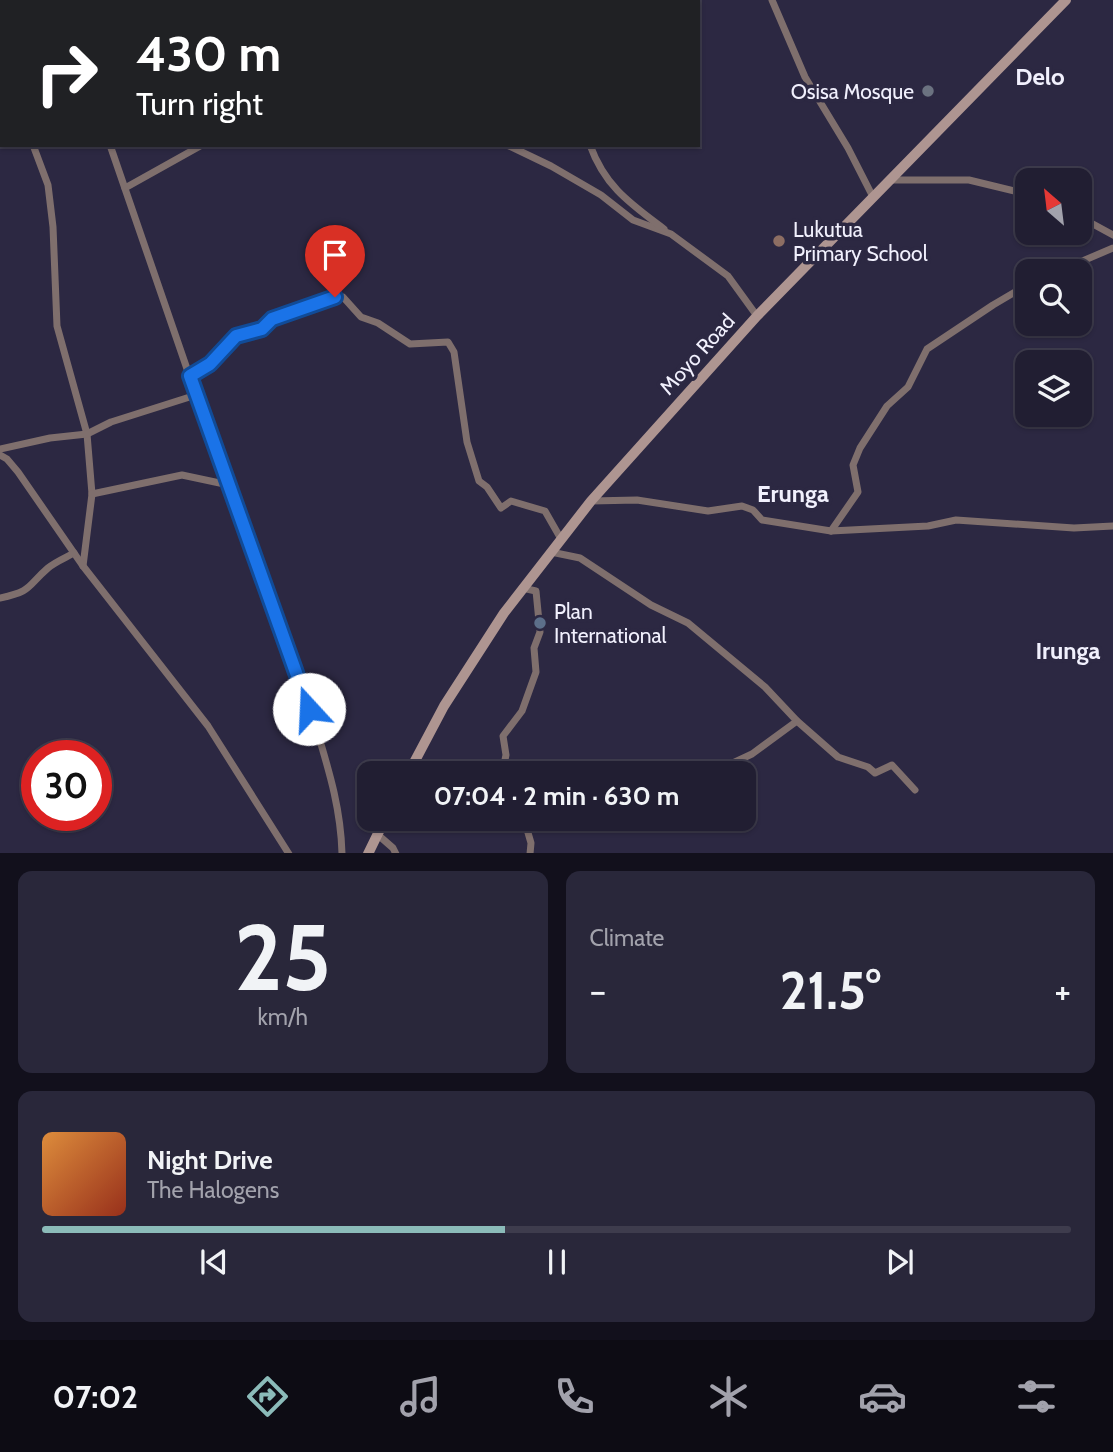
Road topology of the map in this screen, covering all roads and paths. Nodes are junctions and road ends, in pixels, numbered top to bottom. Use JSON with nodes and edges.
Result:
{"nodes":[{"id":1,"x":772,"y":0,"type":"edge"},
{"id":2,"x":1066,"y":0,"type":"edge"},
{"id":3,"x":34,"y":147,"type":"edge"},
{"id":4,"x":111,"y":147,"type":"edge"},
{"id":5,"x":198,"y":147,"type":"edge"},
{"id":6,"x":511,"y":147,"type":"edge"},
{"id":7,"x":591,"y":147,"type":"edge"},
{"id":8,"x":889,"y":180,"type":"junction"},
{"id":9,"x":125,"y":188,"type":"junction"},
{"id":10,"x":1015,"y":191,"type":"edge"},
{"id":11,"x":873,"y":197,"type":"junction"},
{"id":12,"x":1092,"y":224,"type":"edge"},
{"id":13,"x":671,"y":234,"type":"junction"},
{"id":14,"x":1113,"y":235,"type":"edge"},
{"id":15,"x":1113,"y":248,"type":"edge"},
{"id":16,"x":1087,"y":259,"type":"edge"},
{"id":17,"x":1015,"y":292,"type":"edge"},
{"id":18,"x":757,"y":316,"type":"junction"},
{"id":19,"x":190,"y":376,"type":"junction"},
{"id":20,"x":196,"y":395,"type":"junction"},
{"id":21,"x":87,"y":434,"type":"junction"},
{"id":22,"x":0,"y":449,"type":"edge"},
{"id":23,"x":0,"y":455,"type":"edge"},
{"id":24,"x":229,"y":485,"type":"junction"},
{"id":25,"x":92,"y":494,"type":"junction"},
{"id":26,"x":591,"y":501,"type":"junction"},
{"id":27,"x":1113,"y":526,"type":"edge"},
{"id":28,"x":831,"y":531,"type":"junction"},
{"id":29,"x":561,"y":539,"type":"junction"},
{"id":30,"x":551,"y":552,"type":"junction"},
{"id":31,"x":74,"y":553,"type":"junction"},
{"id":32,"x":83,"y":566,"type":"junction"},
{"id":33,"x":522,"y":589,"type":"junction"},
{"id":34,"x":0,"y":598,"type":"edge"},
{"id":35,"x":797,"y":721,"type":"junction"},
{"id":36,"x":415,"y":761,"type":"edge"},
{"id":37,"x":505,"y":761,"type":"edge"},
{"id":38,"x":737,"y":761,"type":"edge"},
{"id":39,"x":915,"y":790,"type":"dead end"},
{"id":40,"x":378,"y":831,"type":"edge"},
{"id":41,"x":528,"y":831,"type":"edge"},
{"id":42,"x":377,"y":834,"type":"junction"},
{"id":43,"x":289,"y":853,"type":"edge"},
{"id":44,"x":342,"y":853,"type":"edge"},
{"id":45,"x":368,"y":853,"type":"edge"},
{"id":46,"x":396,"y":853,"type":"edge"},
{"id":47,"x":530,"y":853,"type":"edge"}],
"edges":[{"from":1,"to":11,"type":"street"},
{"from":2,"to":8,"type":"main road","name":"Moyo Road"},
{"from":3,"to":21,"type":"street"},
{"from":4,"to":9,"type":"street"},
{"from":5,"to":9,"type":"street"},
{"from":6,"to":13,"type":"street"},
{"from":7,"to":13,"type":"street"},
{"from":8,"to":10,"type":"street"},
{"from":8,"to":11,"type":"main road","name":"Moyo Road"},
{"from":9,"to":19,"type":"street"},
{"from":11,"to":18,"type":"main road","name":"Moyo Road"},
{"from":12,"to":14,"type":"street"},
{"from":13,"to":18,"type":"street"},
{"from":15,"to":16,"type":"street"},
{"from":17,"to":28,"type":"street"},
{"from":18,"to":26,"type":"main road","name":"Moyo Road"},
{"from":19,"to":20,"type":"street"},
{"from":19,"to":29,"type":"street"},
{"from":20,"to":21,"type":"street"},
{"from":20,"to":24,"type":"street"},
{"from":21,"to":22,"type":"street"},
{"from":21,"to":25,"type":"street"},
{"from":23,"to":31,"type":"street"},
{"from":24,"to":25,"type":"street"},
{"from":24,"to":44,"type":"street"},
{"from":25,"to":32,"type":"street"},
{"from":26,"to":28,"type":"street"},
{"from":26,"to":29,"type":"main road","name":"Moyo Road"},
{"from":27,"to":28,"type":"street"},
{"from":29,"to":30,"type":"main road","name":"Moyo Road"},
{"from":30,"to":33,"type":"main road","name":"Moyo Road"},
{"from":30,"to":35,"type":"street"},
{"from":31,"to":32,"type":"street"},
{"from":31,"to":34,"type":"street"},
{"from":32,"to":43,"type":"street"},
{"from":33,"to":36,"type":"main road","name":"Moyo Road"},
{"from":33,"to":37,"type":"street"},
{"from":35,"to":38,"type":"street"},
{"from":35,"to":39,"type":"street"},
{"from":40,"to":42,"type":"main road"},
{"from":41,"to":47,"type":"street"},
{"from":42,"to":45,"type":"main road"},
{"from":42,"to":46,"type":"street"}]}
